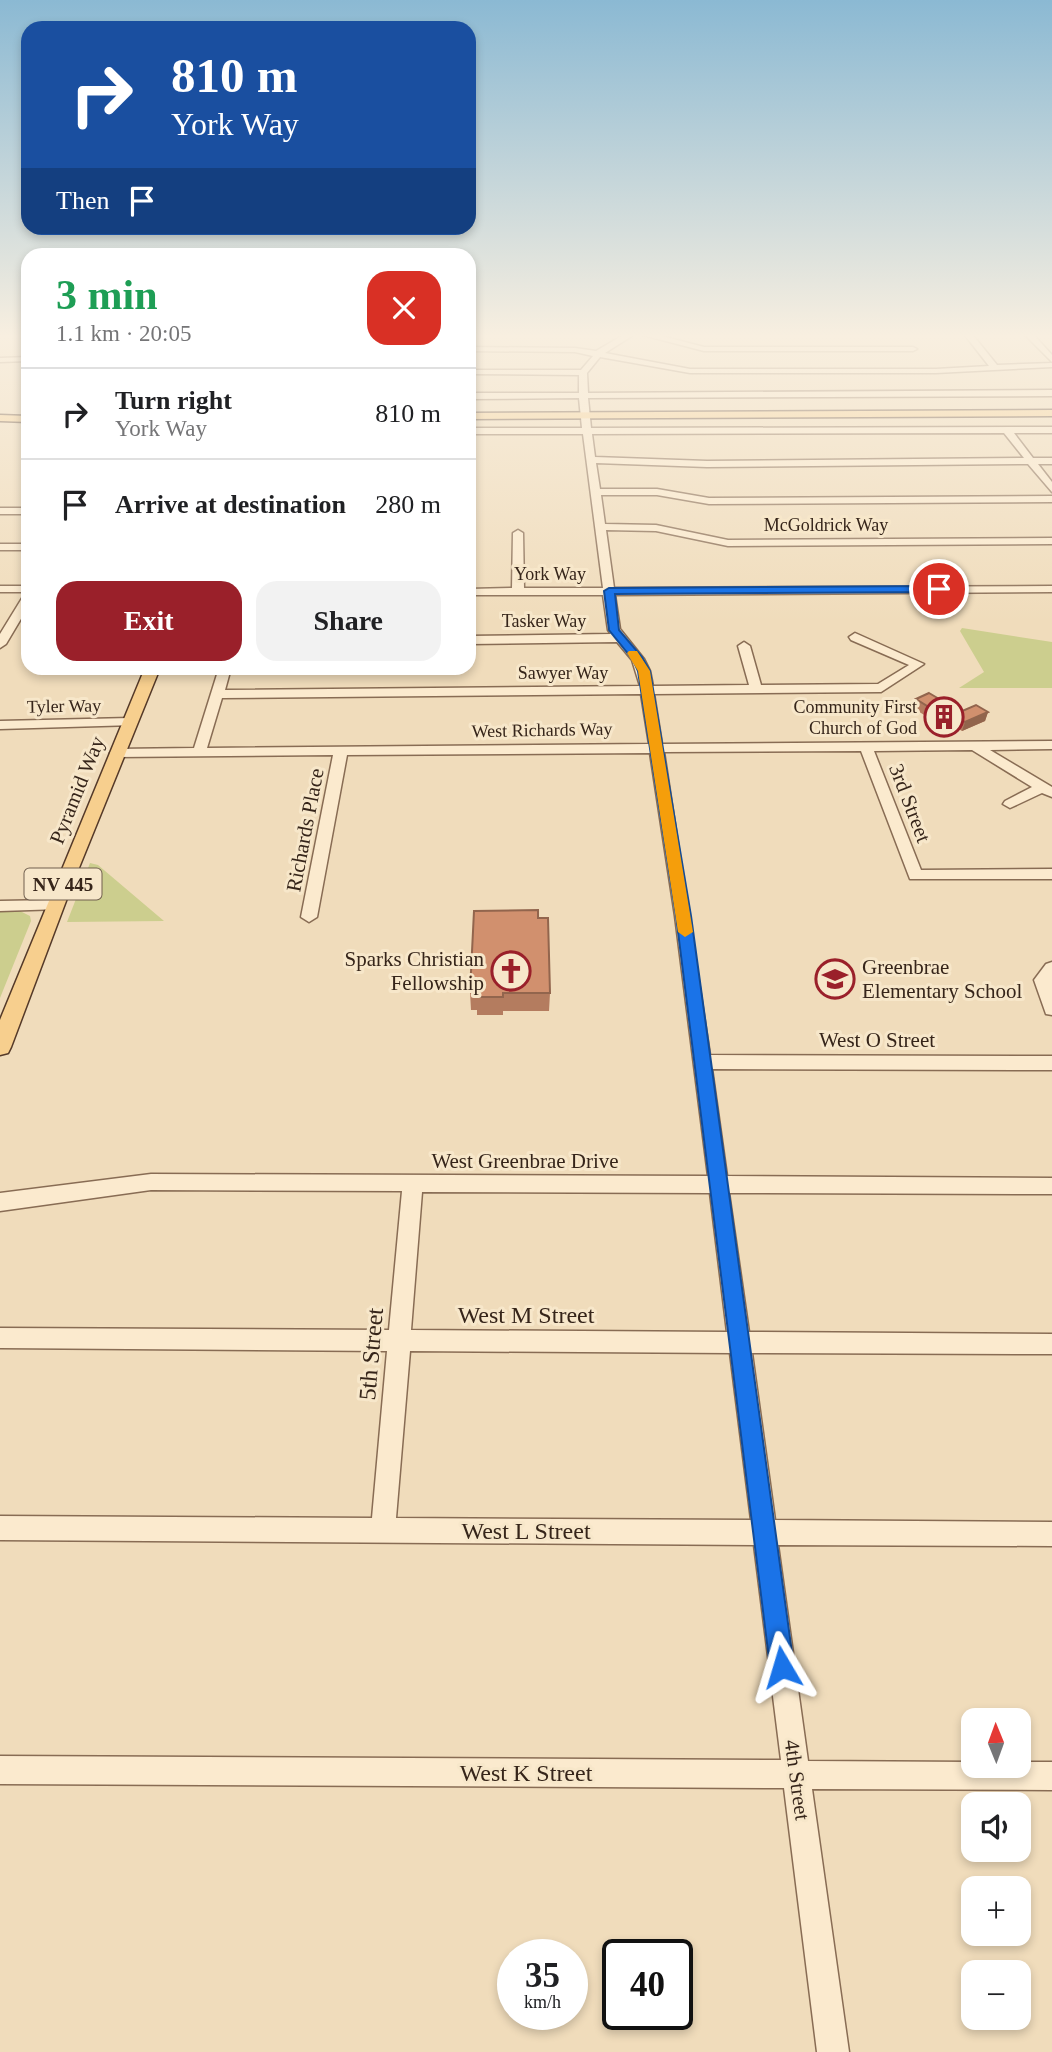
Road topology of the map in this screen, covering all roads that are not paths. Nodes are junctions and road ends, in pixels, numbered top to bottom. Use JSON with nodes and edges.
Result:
{"nodes":[{"id":1,"x":1007,"y":430,"type":"junction"},
{"id":2,"x":1052,"y":430,"type":"edge"},
{"id":3,"x":476,"y":431,"type":"edge"},
{"id":4,"x":588,"y":431,"type":"junction"},
{"id":5,"x":593,"y":460,"type":"junction"},
{"id":6,"x":1031,"y":461,"type":"junction"},
{"id":7,"x":1052,"y":461,"type":"edge"},
{"id":8,"x":1052,"y":489,"type":"edge"},
{"id":9,"x":597,"y":492,"type":"junction"},
{"id":10,"x":1052,"y":499,"type":"edge"},
{"id":11,"x":21,"y":511,"type":"edge"},
{"id":12,"x":0,"y":512,"type":"edge"},
{"id":13,"x":601,"y":527,"type":"junction"},
{"id":14,"x":518,"y":533,"type":"dead end"},
{"id":15,"x":1052,"y":541,"type":"edge"},
{"id":16,"x":0,"y":547,"type":"edge"},
{"id":17,"x":21,"y":547,"type":"edge"},
{"id":18,"x":0,"y":589,"type":"edge"},
{"id":19,"x":21,"y":589,"type":"edge"},
{"id":20,"x":1052,"y":589,"type":"edge"},
{"id":21,"x":609,"y":591,"type":"junction"},
{"id":22,"x":476,"y":592,"type":"edge"},
{"id":23,"x":518,"y":592,"type":"junction"},
{"id":24,"x":21,"y":609,"type":"edge"},
{"id":25,"x":855,"y":637,"type":"dead end"},
{"id":26,"x":620,"y":638,"type":"junction"},
{"id":27,"x":476,"y":639,"type":"edge"},
{"id":28,"x":0,"y":644,"type":"edge"},
{"id":29,"x":744,"y":646,"type":"dead end"},
{"id":30,"x":150,"y":675,"type":"edge"},
{"id":31,"x":223,"y":675,"type":"edge"},
{"id":32,"x":756,"y":689,"type":"junction"},
{"id":33,"x":647,"y":690,"type":"junction"},
{"id":34,"x":217,"y":694,"type":"junction"},
{"id":35,"x":130,"y":722,"type":"junction"},
{"id":36,"x":0,"y":725,"type":"edge"},
{"id":37,"x":1052,"y":745,"type":"edge"},
{"id":38,"x":975,"y":746,"type":"junction"},
{"id":39,"x":866,"y":747,"type":"junction"},
{"id":40,"x":656,"y":748,"type":"junction"},
{"id":41,"x":341,"y":751,"type":"junction"},
{"id":42,"x":117,"y":753,"type":"junction"},
{"id":43,"x":199,"y":753,"type":"junction"},
{"id":44,"x":1047,"y":790,"type":"edge"},
{"id":45,"x":1010,"y":804,"type":"dead end"},
{"id":46,"x":1052,"y":874,"type":"edge"},
{"id":47,"x":55,"y":905,"type":"junction"},
{"id":48,"x":0,"y":906,"type":"edge"},
{"id":49,"x":309,"y":917,"type":"dead end"},
{"id":50,"x":1052,"y":968,"type":"edge"},
{"id":51,"x":1052,"y":1009,"type":"edge"},
{"id":52,"x":0,"y":1047,"type":"edge"},
{"id":53,"x":702,"y":1062,"type":"junction"},
{"id":54,"x":1052,"y":1063,"type":"edge"},
{"id":55,"x":413,"y":1183,"type":"junction"},
{"id":56,"x":718,"y":1184,"type":"junction"},
{"id":57,"x":1052,"y":1186,"type":"edge"},
{"id":58,"x":0,"y":1202,"type":"edge"},
{"id":59,"x":0,"y":1338,"type":"edge"},
{"id":60,"x":399,"y":1341,"type":"junction"},
{"id":61,"x":739,"y":1342,"type":"junction"},
{"id":62,"x":1052,"y":1344,"type":"edge"},
{"id":63,"x":0,"y":1528,"type":"edge"},
{"id":64,"x":383,"y":1530,"type":"junction"},
{"id":65,"x":764,"y":1532,"type":"junction"},
{"id":66,"x":1052,"y":1534,"type":"edge"},
{"id":67,"x":0,"y":1770,"type":"edge"},
{"id":68,"x":796,"y":1775,"type":"junction"},
{"id":69,"x":1052,"y":1776,"type":"edge"},
{"id":70,"x":833,"y":2052,"type":"edge"}],
"edges":[{"from":1,"to":2,"type":"street"},
{"from":1,"to":4,"type":"street"},
{"from":1,"to":6,"type":"street"},
{"from":3,"to":4,"type":"street"},
{"from":4,"to":5,"type":"street","name":"4th Street"},
{"from":5,"to":6,"type":"street"},
{"from":5,"to":9,"type":"street","name":"4th Street"},
{"from":6,"to":7,"type":"street"},
{"from":6,"to":8,"type":"street"},
{"from":9,"to":10,"type":"street"},
{"from":9,"to":13,"type":"street","name":"4th Street"},
{"from":11,"to":12,"type":"street"},
{"from":13,"to":15,"type":"street","name":"McGoldrick Way"},
{"from":13,"to":21,"type":"street","name":"4th Street"},
{"from":14,"to":23,"type":"street"},
{"from":16,"to":17,"type":"street"},
{"from":18,"to":19,"type":"street"},
{"from":20,"to":21,"type":"street","name":"York Way"},
{"from":21,"to":23,"type":"street","name":"York Way"},
{"from":21,"to":26,"type":"street","name":"4th Street"},
{"from":22,"to":23,"type":"street","name":"York Way"},
{"from":24,"to":28,"type":"street"},
{"from":25,"to":32,"type":"street","name":"Sawyer Way"},
{"from":26,"to":27,"type":"street","name":"Tasker Way"},
{"from":26,"to":33,"type":"street","name":"4th Street"},
{"from":29,"to":32,"type":"street"},
{"from":30,"to":35,"type":"main road","name":"Pyramid Way","number":"NV 445"},
{"from":31,"to":34,"type":"street"},
{"from":32,"to":33,"type":"street","name":"Sawyer Way"},
{"from":33,"to":34,"type":"street","name":"Sawyer Way"},
{"from":33,"to":40,"type":"street","name":"4th Street"},
{"from":34,"to":43,"type":"street"},
{"from":35,"to":36,"type":"street","name":"Tyler Way"},
{"from":35,"to":42,"type":"main road","name":"Pyramid Way","number":"NV 445"},
{"from":37,"to":38,"type":"street","name":"West Richards Way"},
{"from":38,"to":39,"type":"street","name":"West Richards Way"},
{"from":38,"to":44,"type":"street"},
{"from":39,"to":40,"type":"street","name":"West Richards Way"},
{"from":39,"to":46,"type":"street","name":"3rd Street"},
{"from":40,"to":41,"type":"street","name":"West Richards Way"},
{"from":40,"to":53,"type":"street","name":"4th Street"},
{"from":41,"to":43,"type":"street","name":"West Richards Way"},
{"from":41,"to":49,"type":"street","name":"Richards Place"},
{"from":42,"to":43,"type":"street","name":"West Richards Way"},
{"from":42,"to":47,"type":"main road","name":"Pyramid Way","number":"NV 445"},
{"from":44,"to":45,"type":"street"},
{"from":47,"to":48,"type":"street"},
{"from":47,"to":52,"type":"main road","name":"Pyramid Way","number":"NV 445"},
{"from":50,"to":51,"type":"street"},
{"from":53,"to":54,"type":"street","name":"West O Street"},
{"from":53,"to":56,"type":"street","name":"4th Street"},
{"from":55,"to":56,"type":"street","name":"West Greenbrae Drive"},
{"from":55,"to":58,"type":"street","name":"West Greenbrae Drive"},
{"from":55,"to":60,"type":"street","name":"5th Street"},
{"from":56,"to":57,"type":"street","name":"West Greenbrae Drive"},
{"from":56,"to":61,"type":"street","name":"4th Street"},
{"from":59,"to":60,"type":"street","name":"West M Street"},
{"from":60,"to":61,"type":"street","name":"West M Street"},
{"from":60,"to":64,"type":"street","name":"5th Street"},
{"from":61,"to":62,"type":"street","name":"West M Street"},
{"from":61,"to":65,"type":"street","name":"4th Street"},
{"from":63,"to":64,"type":"street","name":"West L Street"},
{"from":64,"to":65,"type":"street","name":"West L Street"},
{"from":65,"to":66,"type":"street","name":"West L Street"},
{"from":65,"to":68,"type":"street","name":"4th Street"},
{"from":67,"to":68,"type":"street","name":"West K Street"},
{"from":68,"to":69,"type":"street","name":"West K Street"},
{"from":68,"to":70,"type":"street","name":"4th Street"}]}
